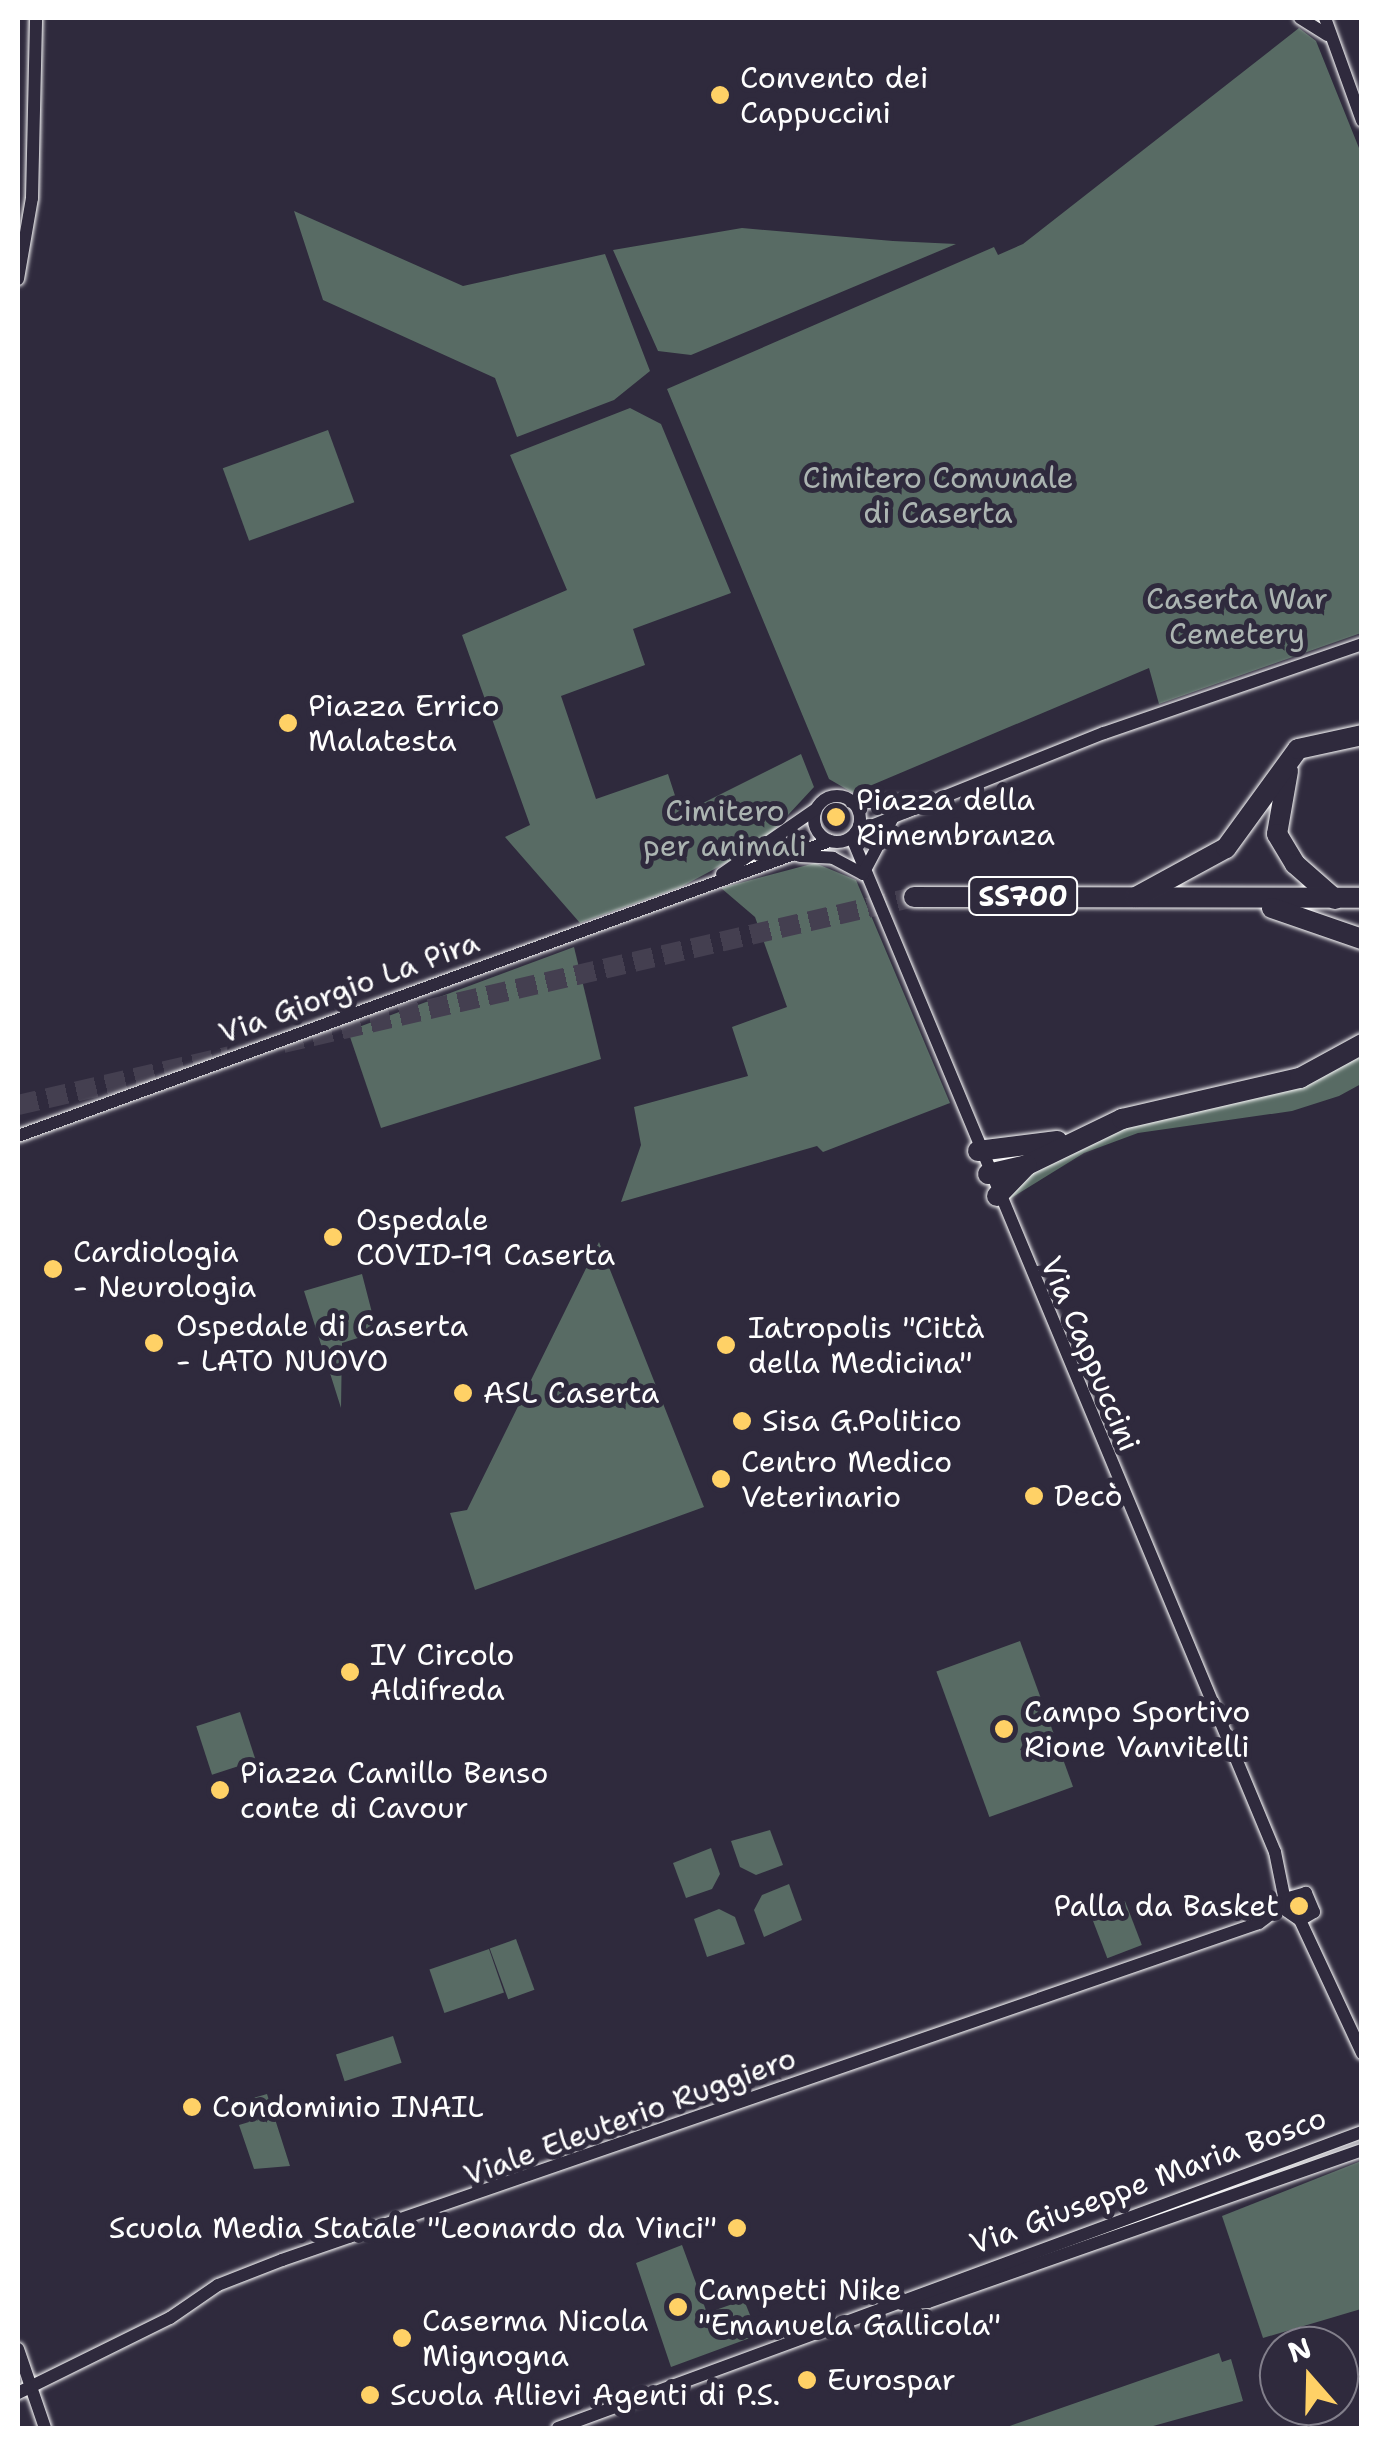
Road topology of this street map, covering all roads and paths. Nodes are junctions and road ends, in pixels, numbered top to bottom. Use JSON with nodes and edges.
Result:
{"nodes":[{"id":1,"x":36,"y":18,"type":"edge"},
{"id":2,"x":1300,"y":18,"type":"edge"},
{"id":3,"x":1325,"y":18,"type":"edge"},
{"id":4,"x":1327,"y":35,"type":"junction"},
{"id":5,"x":1362,"y":121,"type":"edge"},
{"id":6,"x":18,"y":279,"type":"edge"},
{"id":7,"x":1362,"y":644,"type":"edge"},
{"id":8,"x":1362,"y":735,"type":"edge"},
{"id":9,"x":1318,"y":740,"type":"junction"},
{"id":10,"x":851,"y":802,"type":"junction"},
{"id":11,"x":926,"y":802,"type":"junction"},
{"id":12,"x":816,"y":809,"type":"junction"},
{"id":13,"x":893,"y":816,"type":"junction"},
{"id":14,"x":854,"y":835,"type":"junction"},
{"id":15,"x":834,"y":842,"type":"junction"},
{"id":16,"x":786,"y":857,"type":"junction"},
{"id":17,"x":863,"y":874,"type":"junction"},
{"id":18,"x":698,"y":889,"type":"junction"},
{"id":19,"x":914,"y":896,"type":"tunnel mouth"},
{"id":20,"x":1132,"y":898,"type":"junction"},
{"id":21,"x":1362,"y":898,"type":"edge"},
{"id":22,"x":1335,"y":899,"type":"junction"},
{"id":23,"x":1241,"y":900,"type":"junction"},
{"id":24,"x":1362,"y":939,"type":"edge"},
{"id":25,"x":1358,"y":1044,"type":"edge"},
{"id":26,"x":1083,"y":1135,"type":"junction"},
{"id":27,"x":18,"y":1136,"type":"edge"},
{"id":28,"x":978,"y":1151,"type":"junction"},
{"id":29,"x":1028,"y":1164,"type":"junction"},
{"id":30,"x":988,"y":1174,"type":"junction"},
{"id":31,"x":997,"y":1196,"type":"junction"},
{"id":32,"x":1292,"y":1898,"type":"junction"},
{"id":33,"x":1302,"y":1919,"type":"junction"},
{"id":34,"x":1259,"y":1923,"type":"junction"},
{"id":35,"x":1357,"y":2039,"type":"edge"},
{"id":36,"x":1362,"y":2053,"type":"edge"},
{"id":37,"x":1362,"y":2132,"type":"edge"},
{"id":38,"x":1362,"y":2150,"type":"edge"},
{"id":39,"x":926,"y":2295,"type":"junction"},
{"id":40,"x":18,"y":2349,"type":"edge"},
{"id":41,"x":29,"y":2382,"type":"junction"},
{"id":42,"x":18,"y":2393,"type":"edge"},
{"id":43,"x":45,"y":2428,"type":"edge"},
{"id":44,"x":558,"y":2428,"type":"edge"}],
"edges":[{"from":1,"to":6,"type":"street"},
{"from":2,"to":4,"type":"street"},
{"from":3,"to":4,"type":"street"},
{"from":4,"to":5,"type":"street"},
{"from":7,"to":11,"type":"street"},
{"from":8,"to":9,"type":"highway"},
{"from":9,"to":20,"type":"highway"},
{"from":9,"to":22,"type":"highway"},
{"from":10,"to":11,"type":"street"},
{"from":10,"to":12,"type":"street"},
{"from":10,"to":14,"type":"street"},
{"from":11,"to":13,"type":"street"},
{"from":12,"to":15,"type":"street"},
{"from":12,"to":18,"type":"street","name":"Via Giorgio La Pira"},
{"from":13,"to":14,"type":"street"},
{"from":13,"to":17,"type":"street"},
{"from":14,"to":15,"type":"street"},
{"from":14,"to":17,"type":"street","name":"Via Cappuccini"},
{"from":15,"to":16,"type":"street","name":"Via Giorgio La Pira"},
{"from":15,"to":17,"type":"street","name":"Via Cappuccini"},
{"from":16,"to":17,"type":"street","name":"Via Giorgio La Pira"},
{"from":16,"to":18,"type":"street","name":"Via Giorgio La Pira"},
{"from":17,"to":28,"type":"street","name":"Via Cappuccini"},
{"from":18,"to":27,"type":"street","name":"Via Giorgio La Pira"},
{"from":19,"to":20,"type":"highway","number":"SS700"},
{"from":20,"to":23,"type":"highway","number":"SS700"},
{"from":21,"to":22,"type":"highway","number":"SS700"},
{"from":22,"to":23,"type":"highway","number":"SS700"},
{"from":23,"to":24,"type":"highway"},
{"from":25,"to":26,"type":"highway"},
{"from":26,"to":28,"type":"highway"},
{"from":26,"to":29,"type":"highway"},
{"from":28,"to":30,"type":"street","name":"Via Cappuccini"},
{"from":29,"to":30,"type":"highway"},
{"from":29,"to":31,"type":"highway"},
{"from":30,"to":31,"type":"street","name":"Via Cappuccini"},
{"from":31,"to":32,"type":"street","name":"Via Cappuccini"},
{"from":32,"to":33,"type":"street"},
{"from":32,"to":33,"type":"street"},
{"from":32,"to":34,"type":"street","name":"Viale Eleuterio Ruggiero"},
{"from":33,"to":34,"type":"street","name":"Viale Eleuterio Ruggiero"},
{"from":33,"to":35,"type":"street"},
{"from":34,"to":41,"type":"street","name":"Viale Eleuterio Ruggiero"},
{"from":35,"to":36,"type":"street"},
{"from":37,"to":39,"type":"street","name":"Via Giuseppe Maria Bosco"},
{"from":38,"to":39,"type":"street","name":"Via Giuseppe Maria Bosco"},
{"from":39,"to":44,"type":"street","name":"Via Giuseppe Maria Bosco"},
{"from":40,"to":41,"type":"street"},
{"from":41,"to":42,"type":"street"},
{"from":41,"to":43,"type":"street"}]}
